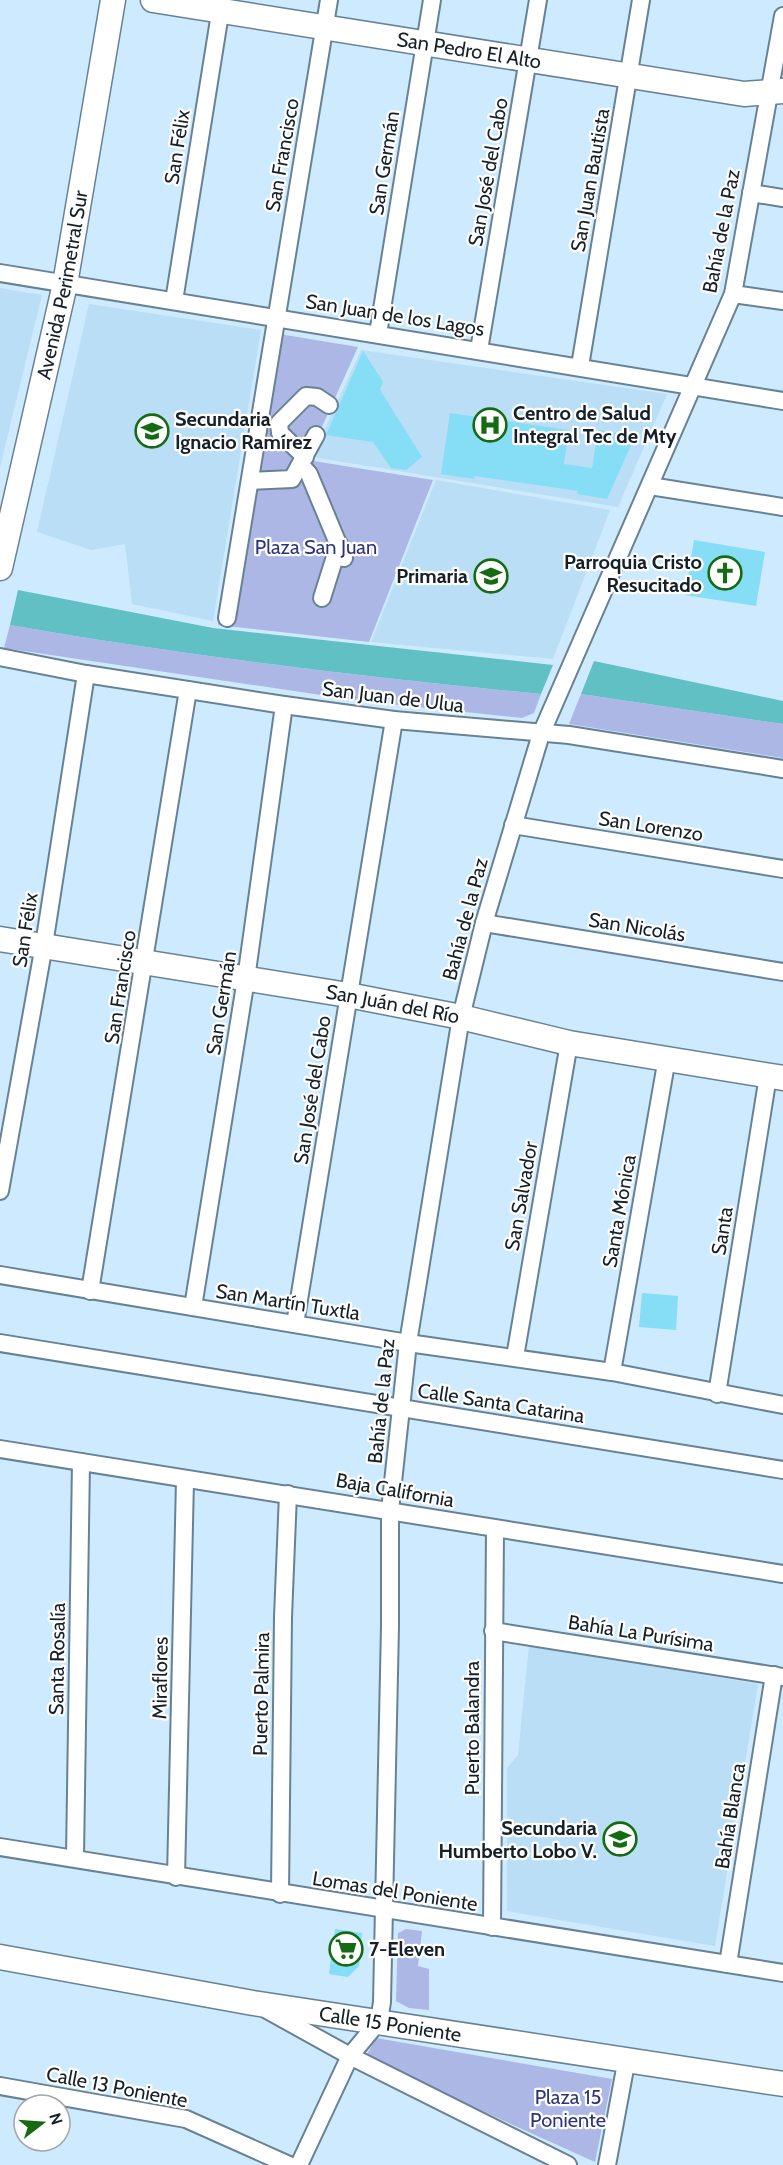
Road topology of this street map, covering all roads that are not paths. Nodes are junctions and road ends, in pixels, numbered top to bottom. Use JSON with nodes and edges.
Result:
{"nodes":[{"id":1,"x":112,"y":0,"type":"edge"},
{"id":2,"x":153,"y":0,"type":"edge"},
{"id":3,"x":329,"y":0,"type":"edge"},
{"id":4,"x":432,"y":0,"type":"edge"},
{"id":5,"x":538,"y":0,"type":"edge"},
{"id":6,"x":641,"y":0,"type":"edge"},
{"id":7,"x":221,"y":6,"type":"edge"},
{"id":8,"x":783,"y":16,"type":"edge"},
{"id":9,"x":325,"y":28,"type":"junction"},
{"id":10,"x":426,"y":43,"type":"junction"},
{"id":11,"x":529,"y":60,"type":"junction"},
{"id":12,"x":629,"y":76,"type":"junction"},
{"id":13,"x":776,"y":91,"type":"edge"},
{"id":14,"x":751,"y":193,"type":"junction"},
{"id":15,"x":783,"y":198,"type":"edge"},
{"id":16,"x":0,"y":273,"type":"edge"},
{"id":17,"x":66,"y":284,"type":"junction"},
{"id":18,"x":733,"y":294,"type":"junction"},
{"id":19,"x":174,"y":301,"type":"junction"},
{"id":20,"x":783,"y":302,"type":"edge"},
{"id":21,"x":276,"y":317,"type":"junction"},
{"id":22,"x":378,"y":334,"type":"junction"},
{"id":23,"x":479,"y":350,"type":"junction"},
{"id":24,"x":580,"y":366,"type":"junction"},
{"id":25,"x":694,"y":386,"type":"junction"},
{"id":26,"x":783,"y":401,"type":"edge"},
{"id":27,"x":328,"y":405,"type":"dead end"},
{"id":28,"x":316,"y":435,"type":"dead end"},
{"id":29,"x":303,"y":461,"type":"junction"},
{"id":30,"x":250,"y":481,"type":"junction"},
{"id":31,"x":650,"y":486,"type":"junction"},
{"id":32,"x":783,"y":507,"type":"edge"},
{"id":33,"x":0,"y":568,"type":"edge"},
{"id":34,"x":321,"y":598,"type":"dead end"},
{"id":35,"x":227,"y":618,"type":"dead end"},
{"id":36,"x":0,"y":657,"type":"edge"},
{"id":37,"x":86,"y":674,"type":"junction"},
{"id":38,"x":188,"y":690,"type":"junction"},
{"id":39,"x":284,"y":705,"type":"junction"},
{"id":40,"x":394,"y":720,"type":"junction"},
{"id":41,"x":541,"y":734,"type":"junction"},
{"id":42,"x":783,"y":769,"type":"edge"},
{"id":43,"x":513,"y":825,"type":"junction"},
{"id":44,"x":783,"y":869,"type":"edge"},
{"id":45,"x":484,"y":923,"type":"junction"},
{"id":46,"x":0,"y":939,"type":"edge"},
{"id":47,"x":44,"y":945,"type":"junction"},
{"id":48,"x":145,"y":964,"type":"junction"},
{"id":49,"x":783,"y":972,"type":"edge"},
{"id":50,"x":246,"y":979,"type":"junction"},
{"id":51,"x":348,"y":995,"type":"junction"},
{"id":52,"x":461,"y":1017,"type":"junction"},
{"id":53,"x":569,"y":1042,"type":"junction"},
{"id":54,"x":667,"y":1058,"type":"junction"},
{"id":55,"x":776,"y":1077,"type":"edge"},
{"id":56,"x":0,"y":1191,"type":"edge"},
{"id":57,"x":0,"y":1275,"type":"edge"},
{"id":58,"x":90,"y":1291,"type":"junction"},
{"id":59,"x":193,"y":1307,"type":"junction"},
{"id":60,"x":295,"y":1324,"type":"junction"},
{"id":61,"x":408,"y":1342,"type":"junction"},
{"id":62,"x":0,"y":1343,"type":"edge"},
{"id":63,"x":515,"y":1357,"type":"junction"},
{"id":64,"x":612,"y":1372,"type":"junction"},
{"id":65,"x":717,"y":1394,"type":"junction"},
{"id":66,"x":783,"y":1405,"type":"edge"},
{"id":67,"x":401,"y":1408,"type":"junction"},
{"id":68,"x":0,"y":1449,"type":"edge"},
{"id":69,"x":81,"y":1462,"type":"junction"},
{"id":70,"x":783,"y":1470,"type":"edge"},
{"id":71,"x":185,"y":1480,"type":"junction"},
{"id":72,"x":288,"y":1494,"type":"junction"},
{"id":73,"x":390,"y":1510,"type":"junction"},
{"id":74,"x":495,"y":1530,"type":"junction"},
{"id":75,"x":783,"y":1574,"type":"edge"},
{"id":76,"x":493,"y":1631,"type":"junction"},
{"id":77,"x":778,"y":1676,"type":"edge"},
{"id":78,"x":0,"y":1847,"type":"edge"},
{"id":79,"x":75,"y":1857,"type":"junction"},
{"id":80,"x":176,"y":1876,"type":"junction"},
{"id":81,"x":280,"y":1894,"type":"junction"},
{"id":82,"x":384,"y":1910,"type":"junction"},
{"id":83,"x":492,"y":1927,"type":"junction"},
{"id":84,"x":0,"y":1957,"type":"edge"},
{"id":85,"x":728,"y":1964,"type":"junction"},
{"id":86,"x":783,"y":1974,"type":"edge"},
{"id":87,"x":253,"y":2003,"type":"junction"},
{"id":88,"x":379,"y":2021,"type":"junction"},
{"id":89,"x":350,"y":2055,"type":"junction"},
{"id":90,"x":627,"y":2058,"type":"junction"},
{"id":91,"x":783,"y":2084,"type":"edge"},
{"id":92,"x":0,"y":2086,"type":"edge"},
{"id":93,"x":289,"y":2165,"type":"edge"},
{"id":94,"x":299,"y":2165,"type":"edge"},
{"id":95,"x":568,"y":2165,"type":"edge"},
{"id":96,"x":607,"y":2165,"type":"edge"}],
"edges":[{"from":1,"to":17,"type":"street","name":"Avenida Perimetral Sur"},
{"from":2,"to":7,"type":"street","name":"San Pedro El Alto"},
{"from":3,"to":9,"type":"street","name":"San Francisco"},
{"from":4,"to":10,"type":"street","name":"San Germán"},
{"from":5,"to":11,"type":"street","name":"San José del Cabo"},
{"from":6,"to":12,"type":"street","name":"San Juan Bautista"},
{"from":7,"to":9,"type":"street","name":"San Pedro El Alto"},
{"from":7,"to":19,"type":"street","name":"San Félix"},
{"from":8,"to":13,"type":"street","name":"Bahía de la Paz"},
{"from":9,"to":10,"type":"street","name":"San Pedro El Alto"},
{"from":9,"to":21,"type":"street","name":"San Francisco"},
{"from":10,"to":11,"type":"street","name":"San Pedro El Alto"},
{"from":10,"to":22,"type":"street","name":"San Germán"},
{"from":11,"to":12,"type":"street","name":"San Pedro El Alto"},
{"from":11,"to":23,"type":"street","name":"San José del Cabo"},
{"from":12,"to":13,"type":"street","name":"San Pedro El Alto"},
{"from":12,"to":24,"type":"street","name":"San Juan Bautista"},
{"from":13,"to":14,"type":"street","name":"Bahía de la Paz"},
{"from":14,"to":15,"type":"street"},
{"from":14,"to":18,"type":"street","name":"Bahía de la Paz"},
{"from":16,"to":17,"type":"street","name":"San Juan de los Lagos"},
{"from":17,"to":19,"type":"street","name":"San Juan de los Lagos"},
{"from":17,"to":33,"type":"street","name":"Avenida Perimetral Sur"},
{"from":18,"to":20,"type":"street"},
{"from":18,"to":25,"type":"street","name":"Bahía de la Paz"},
{"from":19,"to":21,"type":"street","name":"San Juan de los Lagos"},
{"from":21,"to":22,"type":"street","name":"San Juan de los Lagos"},
{"from":21,"to":30,"type":"street","name":"San Francisco"},
{"from":22,"to":23,"type":"street","name":"San Juan de los Lagos"},
{"from":23,"to":24,"type":"street","name":"San Juan de los Lagos"},
{"from":24,"to":25,"type":"street","name":"San Juan de los Lagos"},
{"from":25,"to":26,"type":"street","name":"San Juan de los Lagos"},
{"from":25,"to":31,"type":"street","name":"Bahía de la Paz"},
{"from":27,"to":29,"type":"street"},
{"from":28,"to":29,"type":"street"},
{"from":29,"to":30,"type":"street"},
{"from":29,"to":34,"type":"street"},
{"from":30,"to":35,"type":"street","name":"San Francisco"},
{"from":31,"to":32,"type":"street"},
{"from":31,"to":41,"type":"street","name":"Bahía de la Paz"},
{"from":36,"to":37,"type":"street","name":"San Juan de Ulua"},
{"from":37,"to":38,"type":"street","name":"San Juan de Ulua"},
{"from":37,"to":47,"type":"street","name":"San Félix"},
{"from":38,"to":39,"type":"street","name":"San Juan de Ulua"},
{"from":38,"to":48,"type":"street","name":"San Francisco"},
{"from":39,"to":40,"type":"street","name":"San Juan de Ulua"},
{"from":39,"to":50,"type":"street","name":"San Germán"},
{"from":40,"to":41,"type":"street","name":"San Juan de Ulua"},
{"from":40,"to":51,"type":"street","name":"San José del Cabo"},
{"from":41,"to":42,"type":"street","name":"San Juan de Ulua"},
{"from":41,"to":43,"type":"street","name":"Bahía de la Paz"},
{"from":43,"to":44,"type":"street","name":"San Lorenzo"},
{"from":43,"to":45,"type":"street","name":"Bahía de la Paz"},
{"from":45,"to":49,"type":"street","name":"San Nicolás"},
{"from":45,"to":52,"type":"street","name":"Bahía de la Paz"},
{"from":46,"to":47,"type":"street","name":"San Juán del Río"},
{"from":47,"to":48,"type":"street","name":"San Juán del Río"},
{"from":47,"to":56,"type":"street","name":"San Félix"},
{"from":48,"to":50,"type":"street","name":"San Juán del Río"},
{"from":48,"to":58,"type":"street","name":"San Francisco"},
{"from":50,"to":51,"type":"street","name":"San Juán del Río"},
{"from":50,"to":59,"type":"street","name":"San Germán"},
{"from":51,"to":52,"type":"street","name":"San Juán del Río"},
{"from":51,"to":60,"type":"street","name":"San José del Cabo"},
{"from":52,"to":53,"type":"street","name":"San Juán del Río"},
{"from":52,"to":61,"type":"street","name":"Bahía de la Paz"},
{"from":53,"to":54,"type":"street","name":"San Juán del Río"},
{"from":53,"to":63,"type":"street","name":"San Salvador"},
{"from":54,"to":55,"type":"street","name":"San Juán del Río"},
{"from":54,"to":64,"type":"street","name":"Santa Mónica"},
{"from":55,"to":65,"type":"street","name":"Santa"},
{"from":57,"to":58,"type":"street","name":"San Martín Tuxtla"},
{"from":58,"to":59,"type":"street","name":"San Martín Tuxtla"},
{"from":59,"to":60,"type":"street","name":"San Martín Tuxtla"},
{"from":60,"to":61,"type":"street","name":"San Martín Tuxtla"},
{"from":61,"to":63,"type":"street","name":"San Martín Tuxtla"},
{"from":61,"to":67,"type":"street","name":"Bahía de la Paz"},
{"from":62,"to":67,"type":"street","name":"Calle Santa Catarina"},
{"from":63,"to":64,"type":"street","name":"San Martín Tuxtla"},
{"from":64,"to":65,"type":"street","name":"San Martín Tuxtla"},
{"from":65,"to":66,"type":"street","name":"San Martín Tuxtla"},
{"from":67,"to":70,"type":"street","name":"Calle Santa Catarina"},
{"from":67,"to":73,"type":"street","name":"Bahía de la Paz"},
{"from":68,"to":69,"type":"street","name":"Baja California"},
{"from":69,"to":71,"type":"street","name":"Baja California"},
{"from":69,"to":79,"type":"street","name":"Santa Rosalía"},
{"from":71,"to":72,"type":"street","name":"Baja California"},
{"from":71,"to":80,"type":"street","name":"Miraflores"},
{"from":72,"to":73,"type":"street","name":"Baja California"},
{"from":72,"to":81,"type":"street","name":"Puerto Palmira"},
{"from":73,"to":74,"type":"street","name":"Baja California"},
{"from":73,"to":82,"type":"street","name":"Bahía de la Paz"},
{"from":74,"to":75,"type":"street","name":"Baja California"},
{"from":74,"to":76,"type":"street","name":"Puerto Balandra"},
{"from":76,"to":77,"type":"street","name":"Bahía La Purísima"},
{"from":76,"to":83,"type":"street","name":"Puerto Balandra"},
{"from":77,"to":85,"type":"street","name":"Bahía Blanca"},
{"from":78,"to":79,"type":"street","name":"Lomas del Poniente"},
{"from":79,"to":80,"type":"street","name":"Lomas del Poniente"},
{"from":80,"to":81,"type":"street","name":"Lomas del Poniente"},
{"from":81,"to":82,"type":"street","name":"Lomas del Poniente"},
{"from":82,"to":83,"type":"street","name":"Lomas del Poniente"},
{"from":82,"to":88,"type":"street","name":"Bahía de la Paz"},
{"from":83,"to":85,"type":"street","name":"Lomas del Poniente"},
{"from":84,"to":87,"type":"street","name":"Calle 15 Poniente"},
{"from":85,"to":86,"type":"street","name":"Lomas del Poniente"},
{"from":87,"to":88,"type":"street","name":"Calle 15 Poniente"},
{"from":87,"to":89,"type":"street"},
{"from":88,"to":89,"type":"street"},
{"from":88,"to":90,"type":"street","name":"Calle 15 Poniente"},
{"from":89,"to":94,"type":"street"},
{"from":89,"to":95,"type":"street"},
{"from":90,"to":91,"type":"street","name":"Calle 15 Poniente"},
{"from":90,"to":96,"type":"street"},
{"from":92,"to":93,"type":"street","name":"Calle 13 Poniente"}]}
